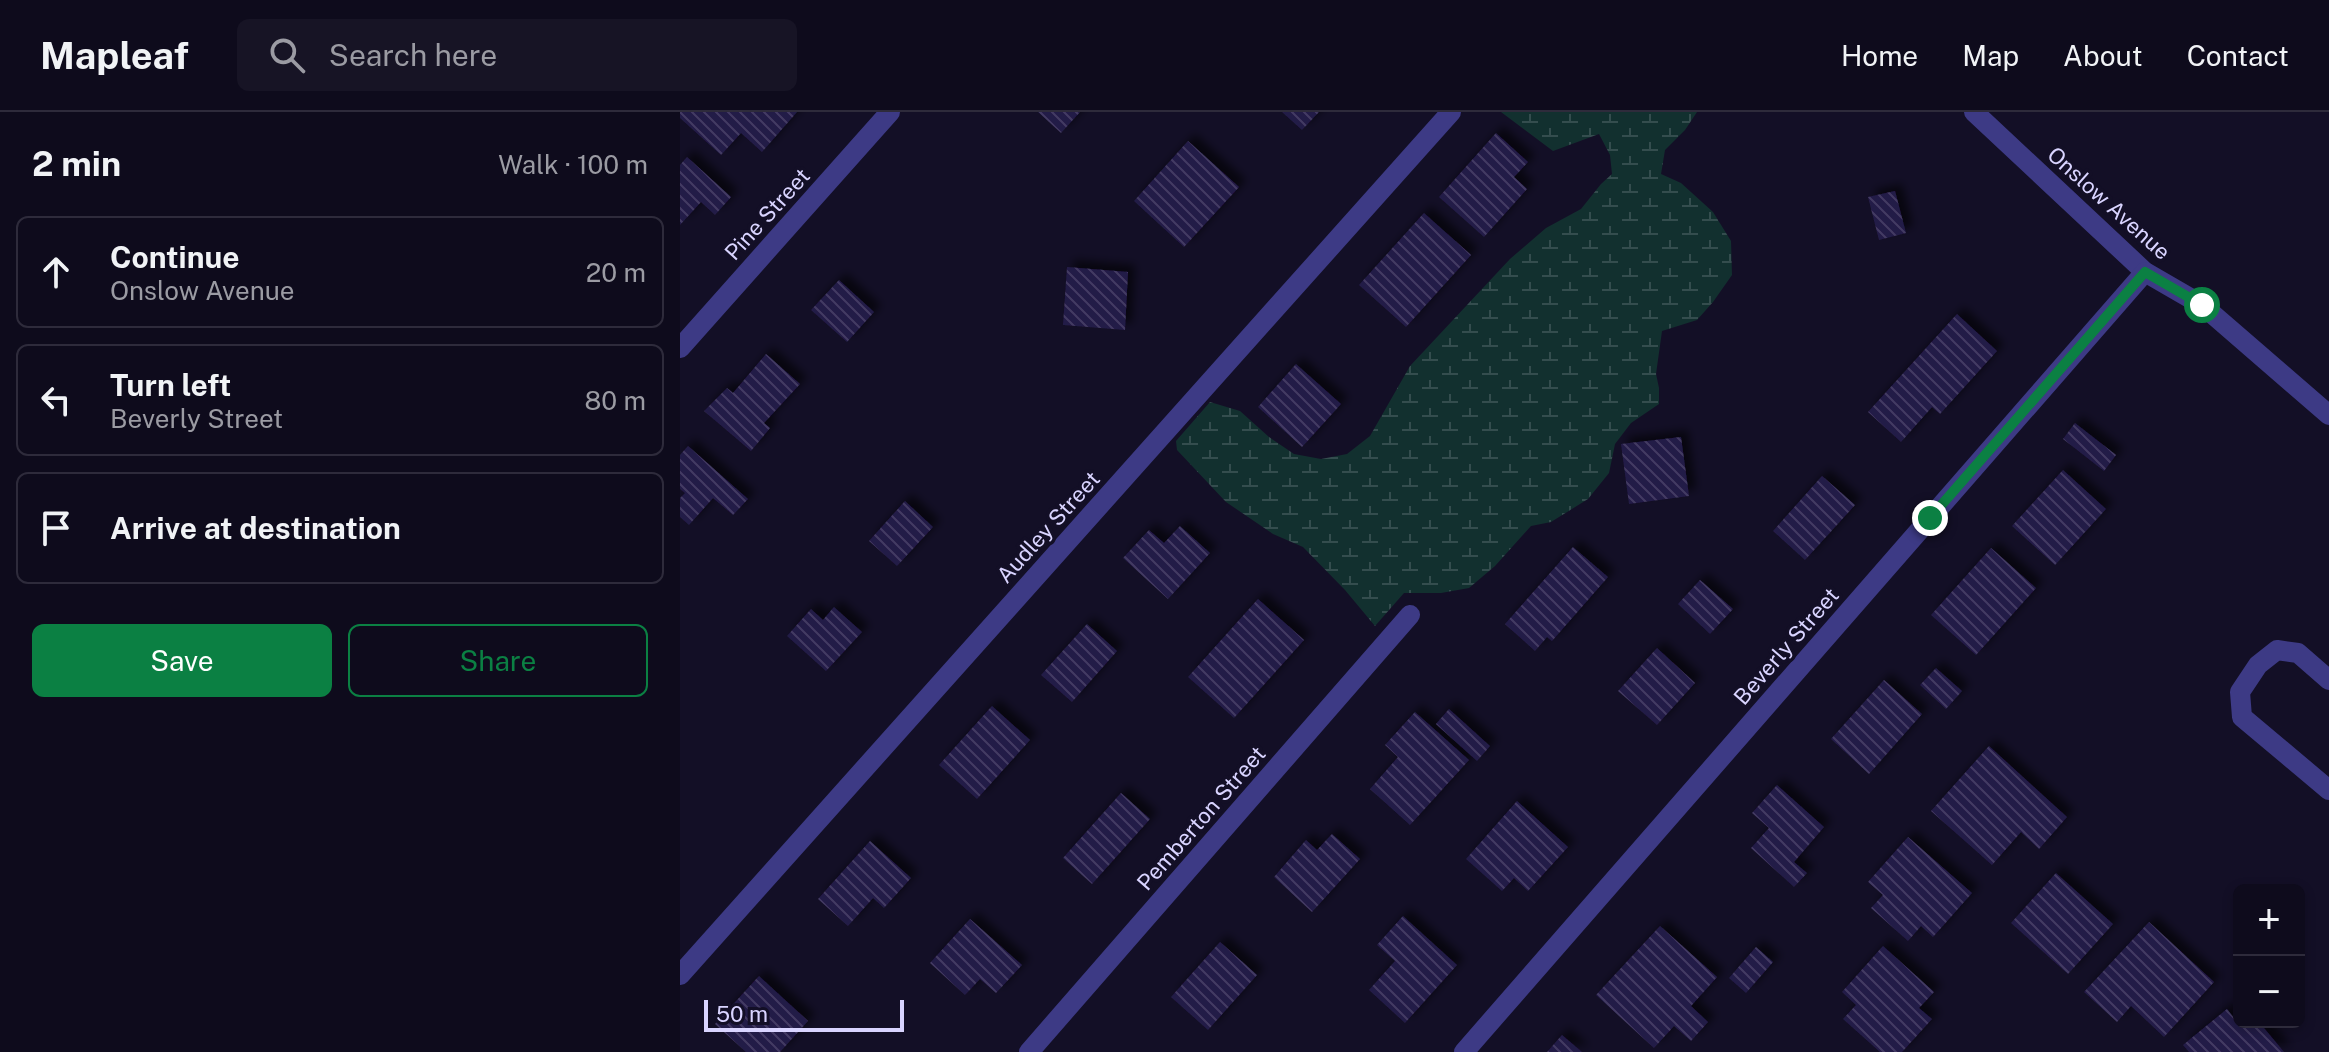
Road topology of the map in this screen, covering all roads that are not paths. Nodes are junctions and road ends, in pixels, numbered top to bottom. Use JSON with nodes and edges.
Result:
{"nodes":[{"id":1,"x":890,"y":112,"type":"edge"},
{"id":2,"x":1451,"y":112,"type":"edge"},
{"id":3,"x":1974,"y":112,"type":"edge"},
{"id":4,"x":2145,"y":272,"type":"junction"},
{"id":5,"x":680,"y":348,"type":"edge"},
{"id":6,"x":2329,"y":415,"type":"edge"},
{"id":7,"x":1410,"y":615,"type":"dead end"},
{"id":8,"x":2329,"y":680,"type":"edge"},
{"id":9,"x":2329,"y":790,"type":"edge"},
{"id":10,"x":680,"y":975,"type":"edge"},
{"id":11,"x":1029,"y":1052,"type":"edge"},
{"id":12,"x":1464,"y":1052,"type":"edge"}],
"edges":[{"from":1,"to":5,"type":"street","name":"Pine Street"},
{"from":2,"to":10,"type":"street","name":"Audley Street"},
{"from":3,"to":4,"type":"street","name":"Onslow Avenue"},
{"from":4,"to":6,"type":"street","name":"Onslow Avenue"},
{"from":4,"to":12,"type":"street","name":"Beverly Street"},
{"from":7,"to":11,"type":"street","name":"Pemberton Street"},
{"from":8,"to":9,"type":"street"}]}
